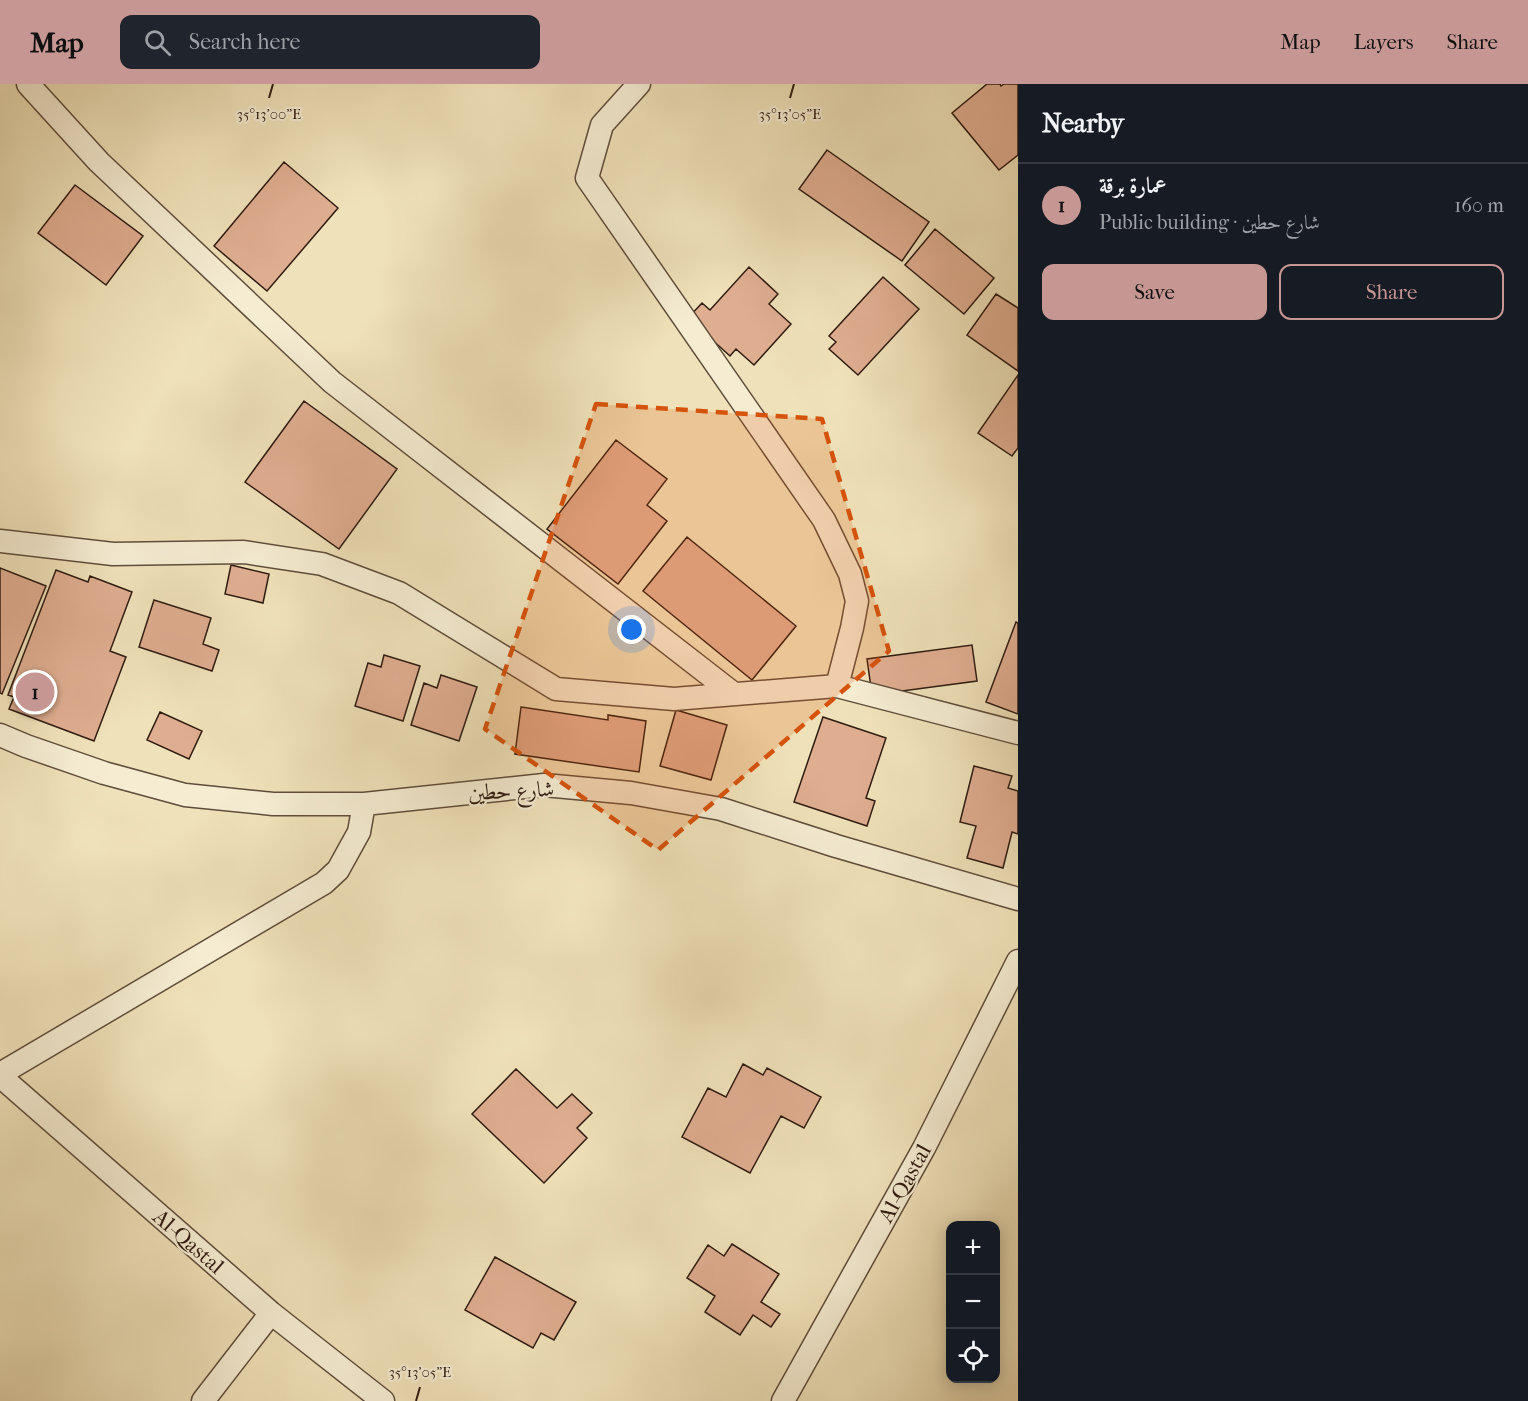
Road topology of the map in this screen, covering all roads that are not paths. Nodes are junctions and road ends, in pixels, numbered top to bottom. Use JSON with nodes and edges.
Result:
{"nodes":[{"id":1,"x":28,"y":84,"type":"edge"},
{"id":2,"x":639,"y":84,"type":"edge"},
{"id":3,"x":0,"y":541,"type":"edge"},
{"id":4,"x":837,"y":686,"type":"junction"},
{"id":5,"x":734,"y":694,"type":"junction"},
{"id":6,"x":1018,"y":733,"type":"edge"},
{"id":7,"x":0,"y":735,"type":"edge"},
{"id":8,"x":364,"y":804,"type":"junction"},
{"id":9,"x":1018,"y":899,"type":"edge"},
{"id":10,"x":1018,"y":961,"type":"edge"},
{"id":11,"x":0,"y":1075,"type":"edge"},
{"id":12,"x":271,"y":1313,"type":"junction"},
{"id":13,"x":203,"y":1401,"type":"edge"},
{"id":14,"x":383,"y":1401,"type":"edge"},
{"id":15,"x":783,"y":1401,"type":"edge"}],
"edges":[{"from":1,"to":5,"type":"street"},
{"from":2,"to":4,"type":"street"},
{"from":3,"to":5,"type":"street"},
{"from":4,"to":5,"type":"street"},
{"from":4,"to":6,"type":"street"},
{"from":7,"to":8,"type":"street","name":"شارع حطين"},
{"from":8,"to":9,"type":"street","name":"شارع حطين"},
{"from":8,"to":11,"type":"street"},
{"from":10,"to":15,"type":"street","name":"Al-Qastal"},
{"from":11,"to":12,"type":"street","name":"Al-Qastal"},
{"from":12,"to":13,"type":"street"},
{"from":12,"to":14,"type":"street","name":"Al-Qastal"}]}
